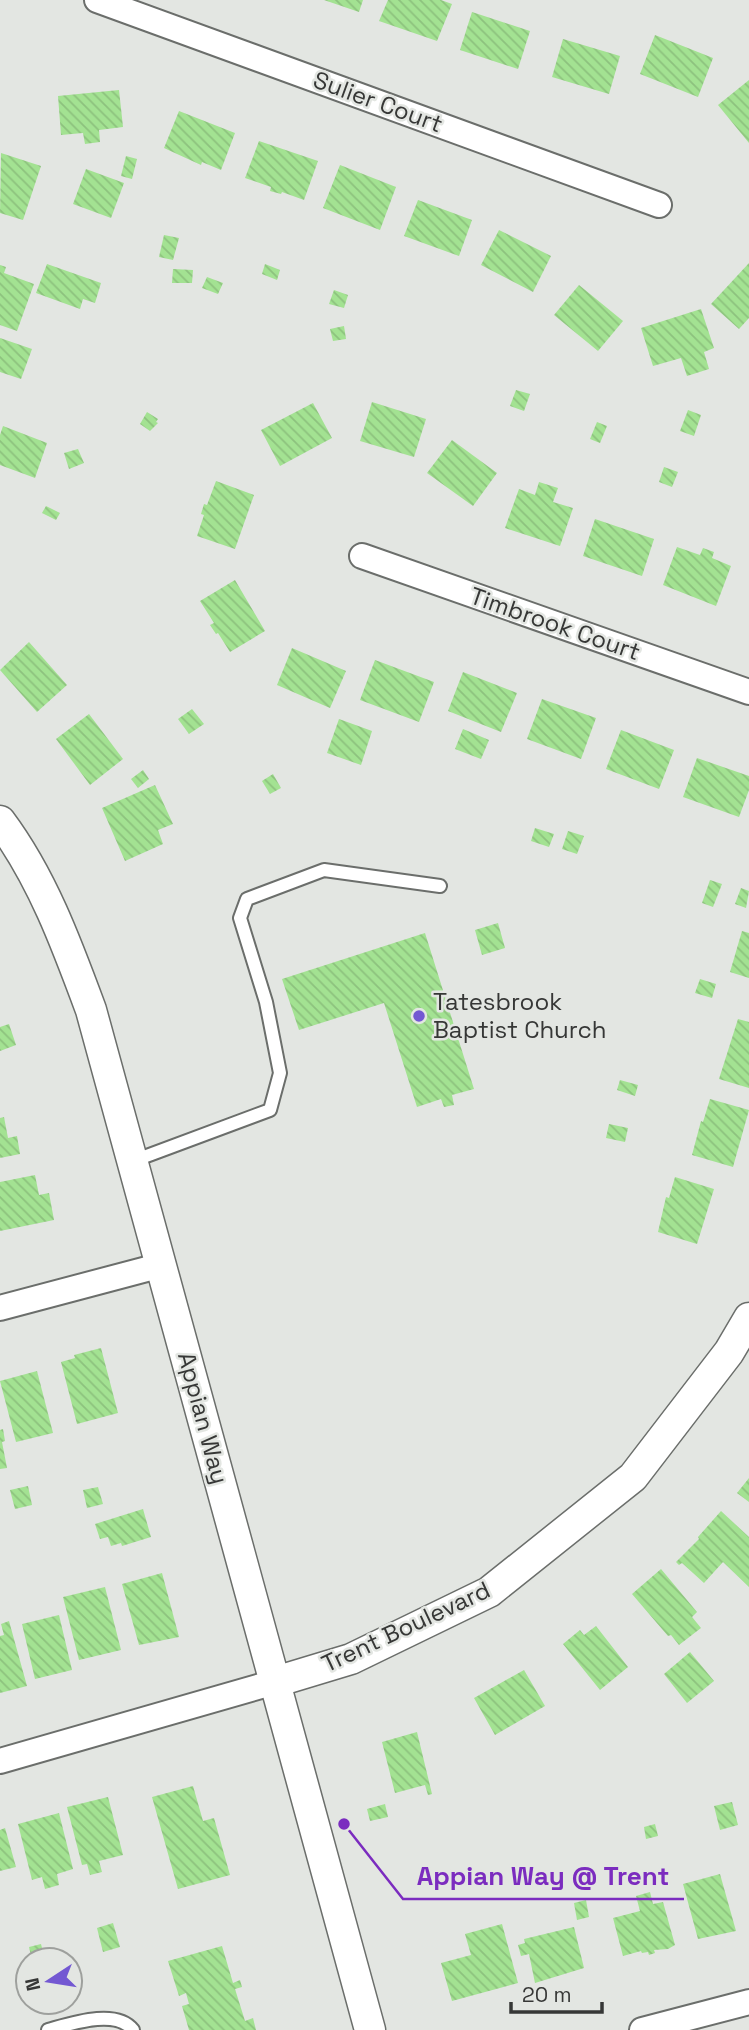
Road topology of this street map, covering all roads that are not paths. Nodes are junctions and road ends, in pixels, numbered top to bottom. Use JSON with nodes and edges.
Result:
{"nodes":[{"id":1,"x":97,"y":0,"type":"edge"},
{"id":2,"x":659,"y":205,"type":"dead end"},
{"id":3,"x":362,"y":556,"type":"dead end"},
{"id":4,"x":749,"y":692,"type":"edge"},
{"id":5,"x":0,"y":821,"type":"edge"},
{"id":6,"x":440,"y":886,"type":"dead end"},
{"id":7,"x":133,"y":1161,"type":"junction"},
{"id":8,"x":162,"y":1265,"type":"junction"},
{"id":9,"x":0,"y":1308,"type":"edge"},
{"id":10,"x":749,"y":1318,"type":"edge"},
{"id":11,"x":275,"y":1682,"type":"junction"},
{"id":12,"x":0,"y":1761,"type":"edge"},
{"id":13,"x":749,"y":2002,"type":"edge"},
{"id":14,"x":48,"y":2030,"type":"edge"},
{"id":15,"x":133,"y":2030,"type":"edge"},
{"id":16,"x":370,"y":2030,"type":"edge"},
{"id":17,"x":642,"y":2030,"type":"edge"}],
"edges":[{"from":1,"to":2,"type":"street","name":"Sulier Court"},
{"from":3,"to":4,"type":"street","name":"Timbrook Court"},
{"from":5,"to":7,"type":"street","name":"Appian Way"},
{"from":6,"to":7,"type":"lane"},
{"from":7,"to":8,"type":"street","name":"Appian Way"},
{"from":8,"to":9,"type":"street"},
{"from":8,"to":11,"type":"street","name":"Appian Way"},
{"from":10,"to":11,"type":"street","name":"Trent Boulevard"},
{"from":11,"to":12,"type":"street","name":"Trent Boulevard"},
{"from":11,"to":16,"type":"street","name":"Appian Way"},
{"from":13,"to":17,"type":"street"},
{"from":14,"to":15,"type":"lane"}]}
